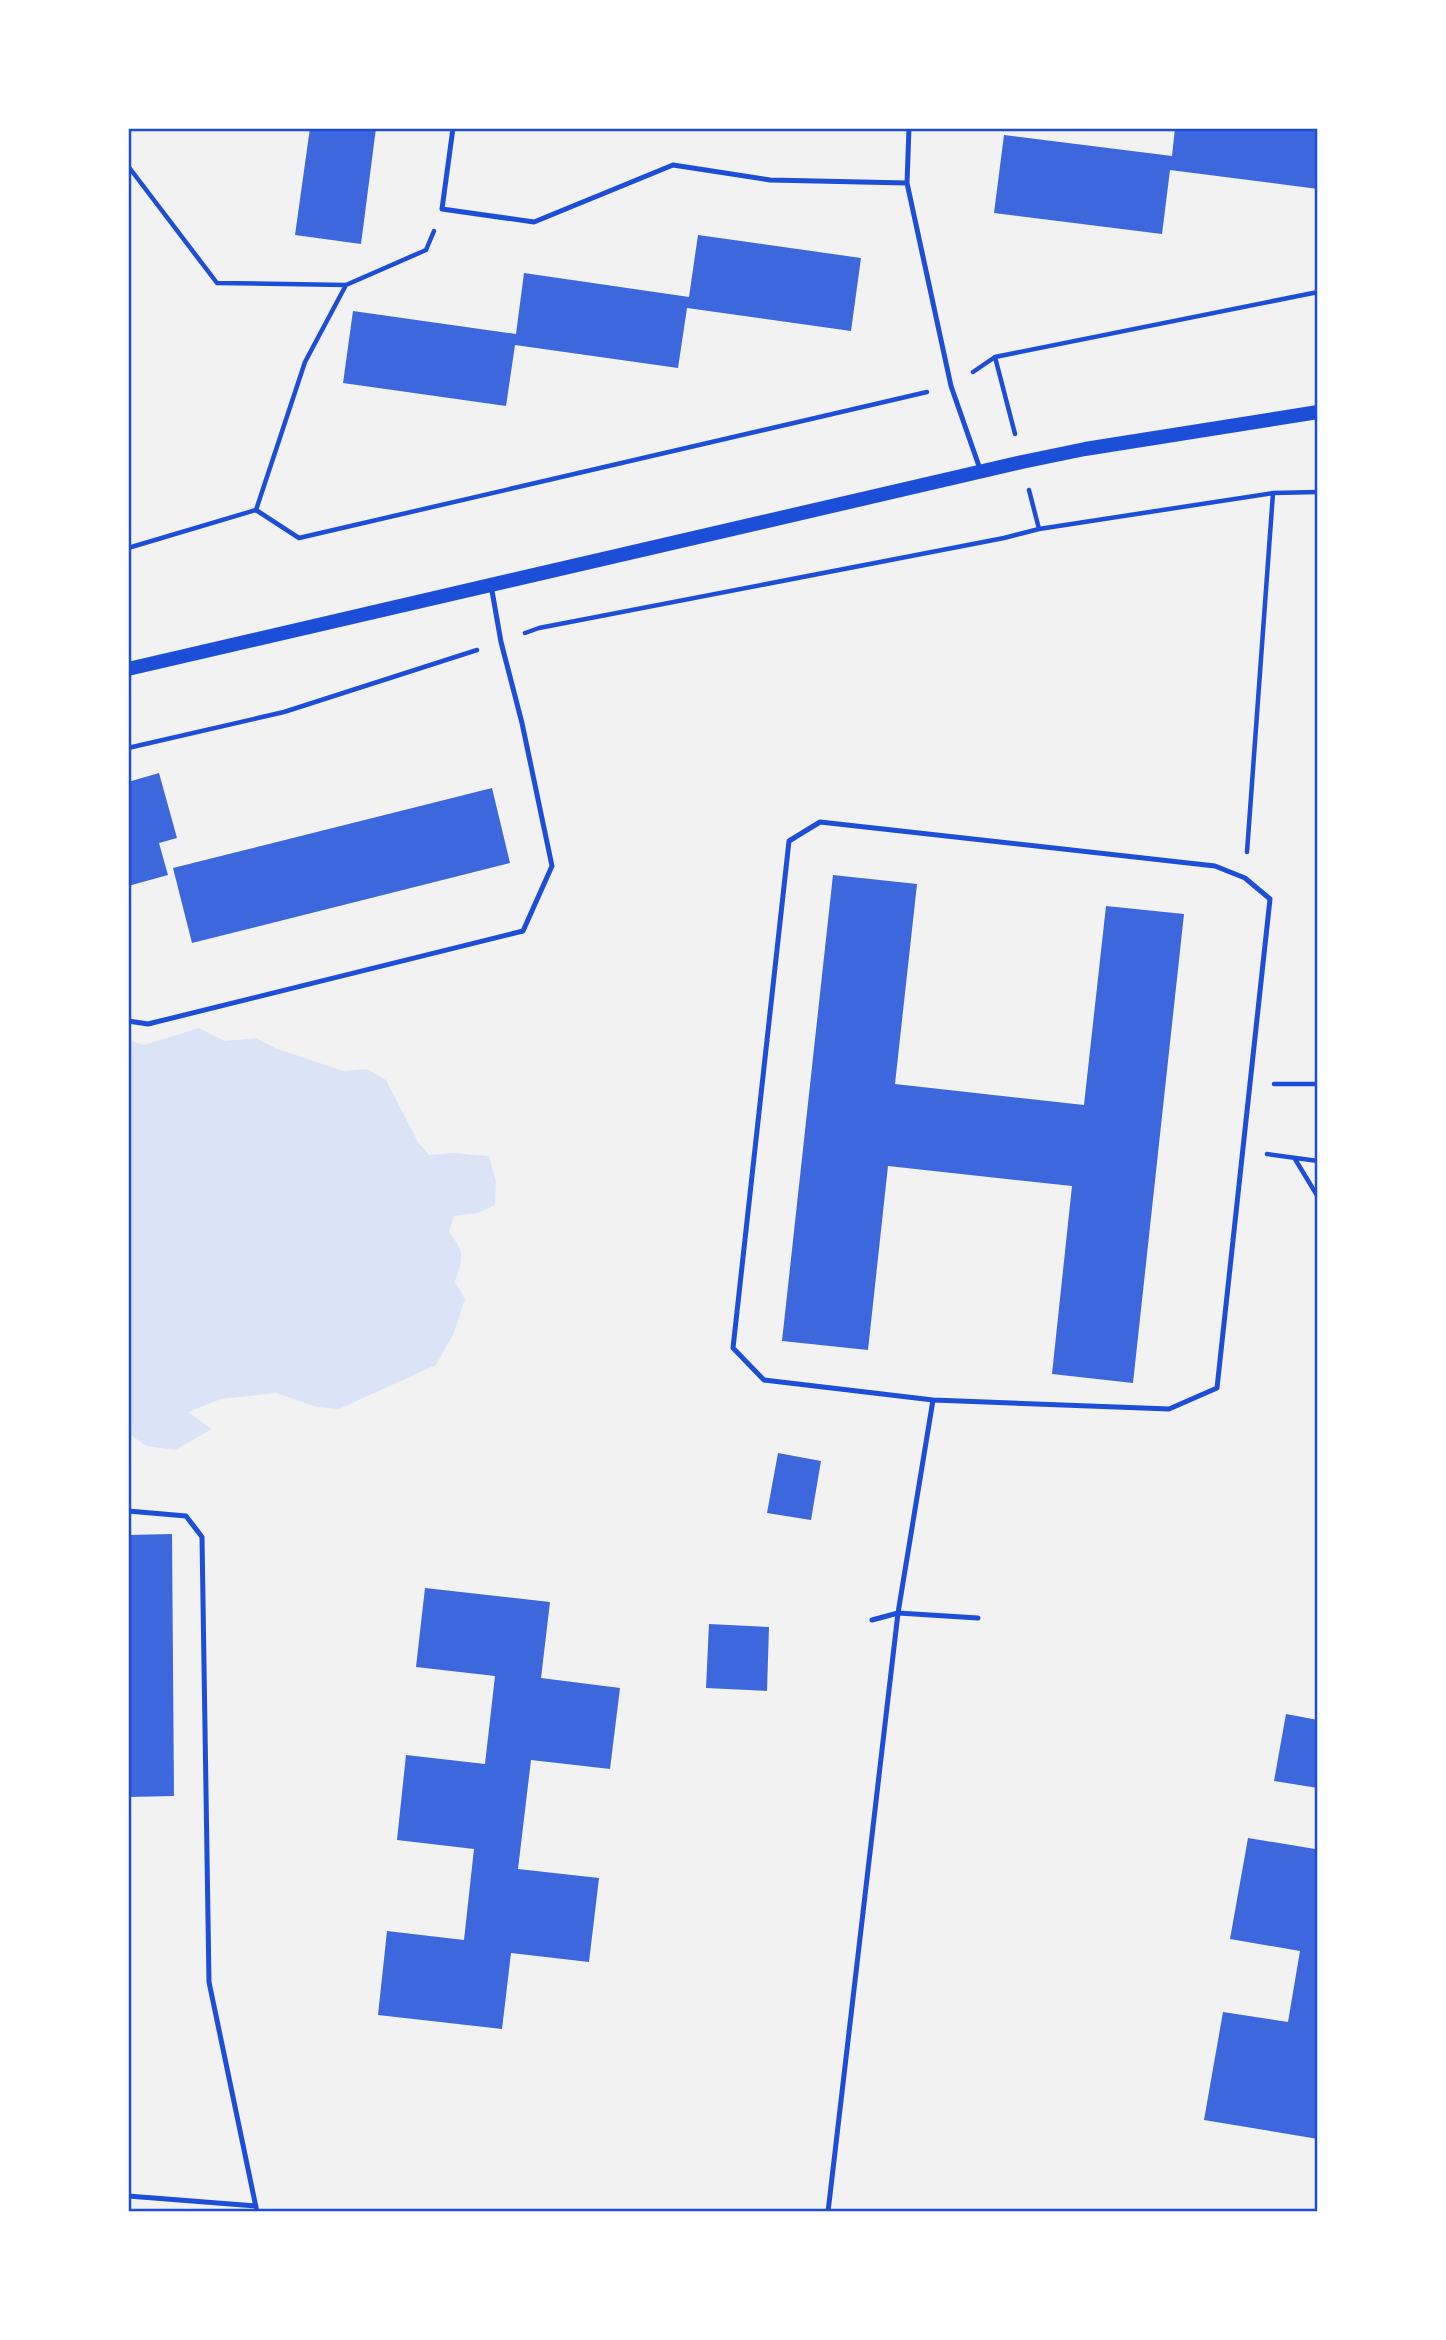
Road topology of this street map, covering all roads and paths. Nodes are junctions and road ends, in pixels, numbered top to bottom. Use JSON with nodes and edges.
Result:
{"nodes":[{"id":1,"x":453,"y":128,"type":"edge"},
{"id":2,"x":909,"y":128,"type":"edge"},
{"id":3,"x":128,"y":166,"type":"edge"},
{"id":4,"x":907,"y":183,"type":"junction"},
{"id":5,"x":442,"y":209,"type":"junction"},
{"id":6,"x":346,"y":285,"type":"junction"},
{"id":7,"x":1318,"y":292,"type":"edge"},
{"id":8,"x":951,"y":386,"type":"junction"},
{"id":9,"x":1318,"y":412,"type":"edge"},
{"id":10,"x":981,"y":472,"type":"junction"},
{"id":11,"x":1318,"y":492,"type":"edge"},
{"id":12,"x":1273,"y":494,"type":"junction"},
{"id":13,"x":256,"y":510,"type":"junction"},
{"id":14,"x":128,"y":548,"type":"edge"},
{"id":15,"x":491,"y":585,"type":"junction"},
{"id":16,"x":502,"y":642,"type":"junction"},
{"id":17,"x":128,"y":669,"type":"edge"},
{"id":18,"x":128,"y":748,"type":"edge"},
{"id":19,"x":1245,"y":878,"type":"junction"},
{"id":20,"x":128,"y":1021,"type":"edge"},
{"id":21,"x":1250,"y":1084,"type":"junction"},
{"id":22,"x":1318,"y":1084,"type":"edge"},
{"id":23,"x":1243,"y":1151,"type":"junction"},
{"id":24,"x":1294,"y":1158,"type":"junction"},
{"id":25,"x":1318,"y":1161,"type":"edge"},
{"id":26,"x":1318,"y":1197,"type":"edge"},
{"id":27,"x":933,"y":1400,"type":"junction"},
{"id":28,"x":128,"y":1511,"type":"edge"},
{"id":29,"x":898,"y":1614,"type":"junction"},
{"id":30,"x":978,"y":1618,"type":"dead end"},
{"id":31,"x":872,"y":1620,"type":"dead end"},
{"id":32,"x":128,"y":2196,"type":"edge"},
{"id":33,"x":257,"y":2209,"type":"edge"},
{"id":34,"x":828,"y":2212,"type":"edge"}],
"edges":[{"from":1,"to":5,"type":"lane"},
{"from":2,"to":4,"type":"lane"},
{"from":3,"to":6,"type":"path"},
{"from":4,"to":5,"type":"lane"},
{"from":4,"to":8,"type":"lane"},
{"from":5,"to":6,"type":"path"},
{"from":6,"to":13,"type":"path"},
{"from":7,"to":8,"type":"path"},
{"from":8,"to":10,"type":"lane"},
{"from":8,"to":13,"type":"path"},
{"from":9,"to":10,"type":"main road"},
{"from":10,"to":15,"type":"main road"},
{"from":11,"to":12,"type":"path"},
{"from":12,"to":16,"type":"path"},
{"from":12,"to":19,"type":"path"},
{"from":13,"to":14,"type":"path"},
{"from":15,"to":16,"type":"lane"},
{"from":15,"to":17,"type":"main road"},
{"from":16,"to":18,"type":"path"},
{"from":16,"to":20,"type":"lane"},
{"from":19,"to":21,"type":"lane"},
{"from":19,"to":27,"type":"lane"},
{"from":21,"to":22,"type":"path"},
{"from":21,"to":23,"type":"lane"},
{"from":23,"to":24,"type":"path"},
{"from":23,"to":27,"type":"lane"},
{"from":24,"to":25,"type":"path"},
{"from":24,"to":26,"type":"path"},
{"from":27,"to":29,"type":"lane"},
{"from":28,"to":33,"type":"lane"},
{"from":29,"to":30,"type":"lane"},
{"from":29,"to":31,"type":"lane"},
{"from":29,"to":34,"type":"lane"},
{"from":32,"to":33,"type":"lane"}]}
